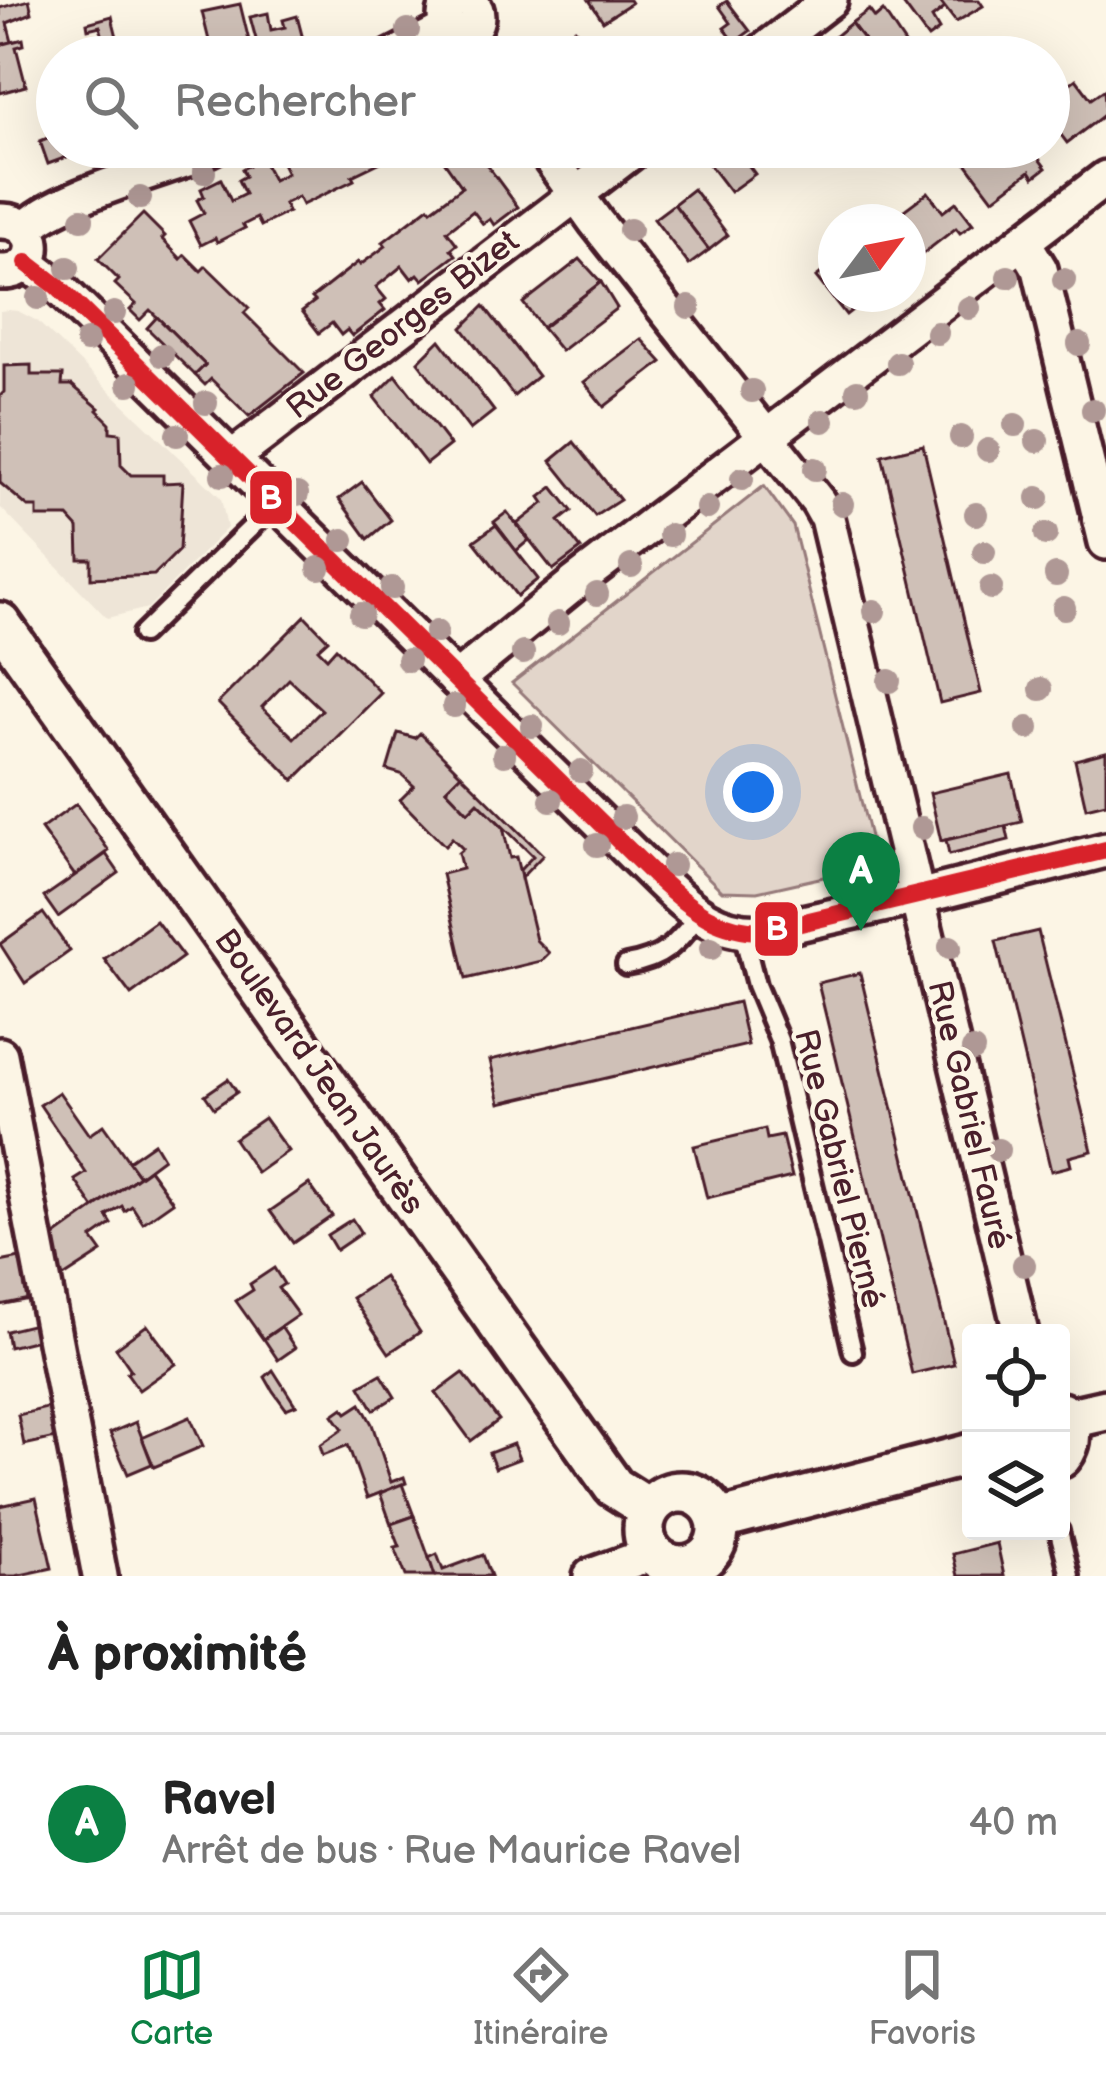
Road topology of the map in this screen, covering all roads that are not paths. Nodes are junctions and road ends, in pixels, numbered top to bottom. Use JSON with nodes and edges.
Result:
{"nodes":[{"id":1,"x":830,"y":0,"type":"edge"},
{"id":2,"x":465,"y":18,"type":"edge"},
{"id":3,"x":431,"y":36,"type":"edge"},
{"id":4,"x":783,"y":36,"type":"edge"},
{"id":5,"x":162,"y":168,"type":"edge"},
{"id":6,"x":556,"y":168,"type":"edge"},
{"id":7,"x":609,"y":168,"type":"edge"},
{"id":8,"x":1106,"y":178,"type":"edge"},
{"id":9,"x":574,"y":194,"type":"junction"},
{"id":10,"x":1023,"y":241,"type":"junction"},
{"id":11,"x":13,"y":246,"type":"edge"},
{"id":12,"x":766,"y":438,"type":"junction"},
{"id":13,"x":232,"y":458,"type":"junction"},
{"id":14,"x":277,"y":502,"type":"junction"},
{"id":15,"x":1106,"y":542,"type":"edge"},
{"id":16,"x":0,"y":622,"type":"edge"},
{"id":17,"x":142,"y":634,"type":"dead end"},
{"id":18,"x":456,"y":680,"type":"junction"},
{"id":19,"x":1106,"y":850,"type":"edge"},
{"id":20,"x":918,"y":897,"type":"junction"},
{"id":21,"x":699,"y":915,"type":"junction"},
{"id":22,"x":743,"y":933,"type":"junction"},
{"id":23,"x":626,"y":965,"type":"dead end"},
{"id":24,"x":0,"y":1055,"type":"edge"},
{"id":25,"x":1019,"y":1324,"type":"edge"},
{"id":26,"x":854,"y":1352,"type":"dead end"},
{"id":27,"x":1106,"y":1410,"type":"edge"},
{"id":28,"x":1073,"y":1434,"type":"edge"},
{"id":29,"x":962,"y":1456,"type":"edge"},
{"id":30,"x":649,"y":1509,"type":"junction"},
{"id":31,"x":718,"y":1520,"type":"junction"},
{"id":32,"x":1061,"y":1540,"type":"edge"},
{"id":33,"x":650,"y":1550,"type":"junction"},
{"id":34,"x":694,"y":1570,"type":"edge"},
{"id":35,"x":100,"y":1576,"type":"edge"},
{"id":36,"x":591,"y":1576,"type":"edge"},
{"id":37,"x":1070,"y":1576,"type":"edge"}],
"edges":[{"from":1,"to":4,"type":"street"},
{"from":2,"to":3,"type":"street"},
{"from":5,"to":11,"type":"street"},
{"from":6,"to":9,"type":"street","name":"Rue Gabriel Fauré"},
{"from":7,"to":9,"type":"street","name":"Rue Georges Bizet"},
{"from":8,"to":10,"type":"street"},
{"from":9,"to":12,"type":"street","name":"Rue Gabriel Fauré"},
{"from":9,"to":13,"type":"street","name":"Rue Georges Bizet"},
{"from":10,"to":12,"type":"street"},
{"from":10,"to":15,"type":"street"},
{"from":11,"to":13,"type":"street"},
{"from":12,"to":18,"type":"street"},
{"from":12,"to":20,"type":"street","name":"Rue Gabriel Fauré"},
{"from":13,"to":14,"type":"street"},
{"from":14,"to":17,"type":"lane"},
{"from":14,"to":18,"type":"street"},
{"from":16,"to":30,"type":"street","name":"Boulevard Jean Jaurès"},
{"from":18,"to":21,"type":"street"},
{"from":19,"to":20,"type":"street"},
{"from":20,"to":22,"type":"street"},
{"from":20,"to":25,"type":"street","name":"Rue Gabriel Fauré"},
{"from":21,"to":22,"type":"street"},
{"from":21,"to":23,"type":"lane"},
{"from":22,"to":26,"type":"lane","name":"Rue Gabriel Pierné"},
{"from":24,"to":35,"type":"street"},
{"from":27,"to":28,"type":"street"},
{"from":29,"to":31,"type":"street"},
{"from":30,"to":31,"type":"street"},
{"from":30,"to":33,"type":"street"},
{"from":31,"to":34,"type":"street"},
{"from":32,"to":37,"type":"lane"},
{"from":33,"to":34,"type":"street"},
{"from":33,"to":36,"type":"street"}]}
